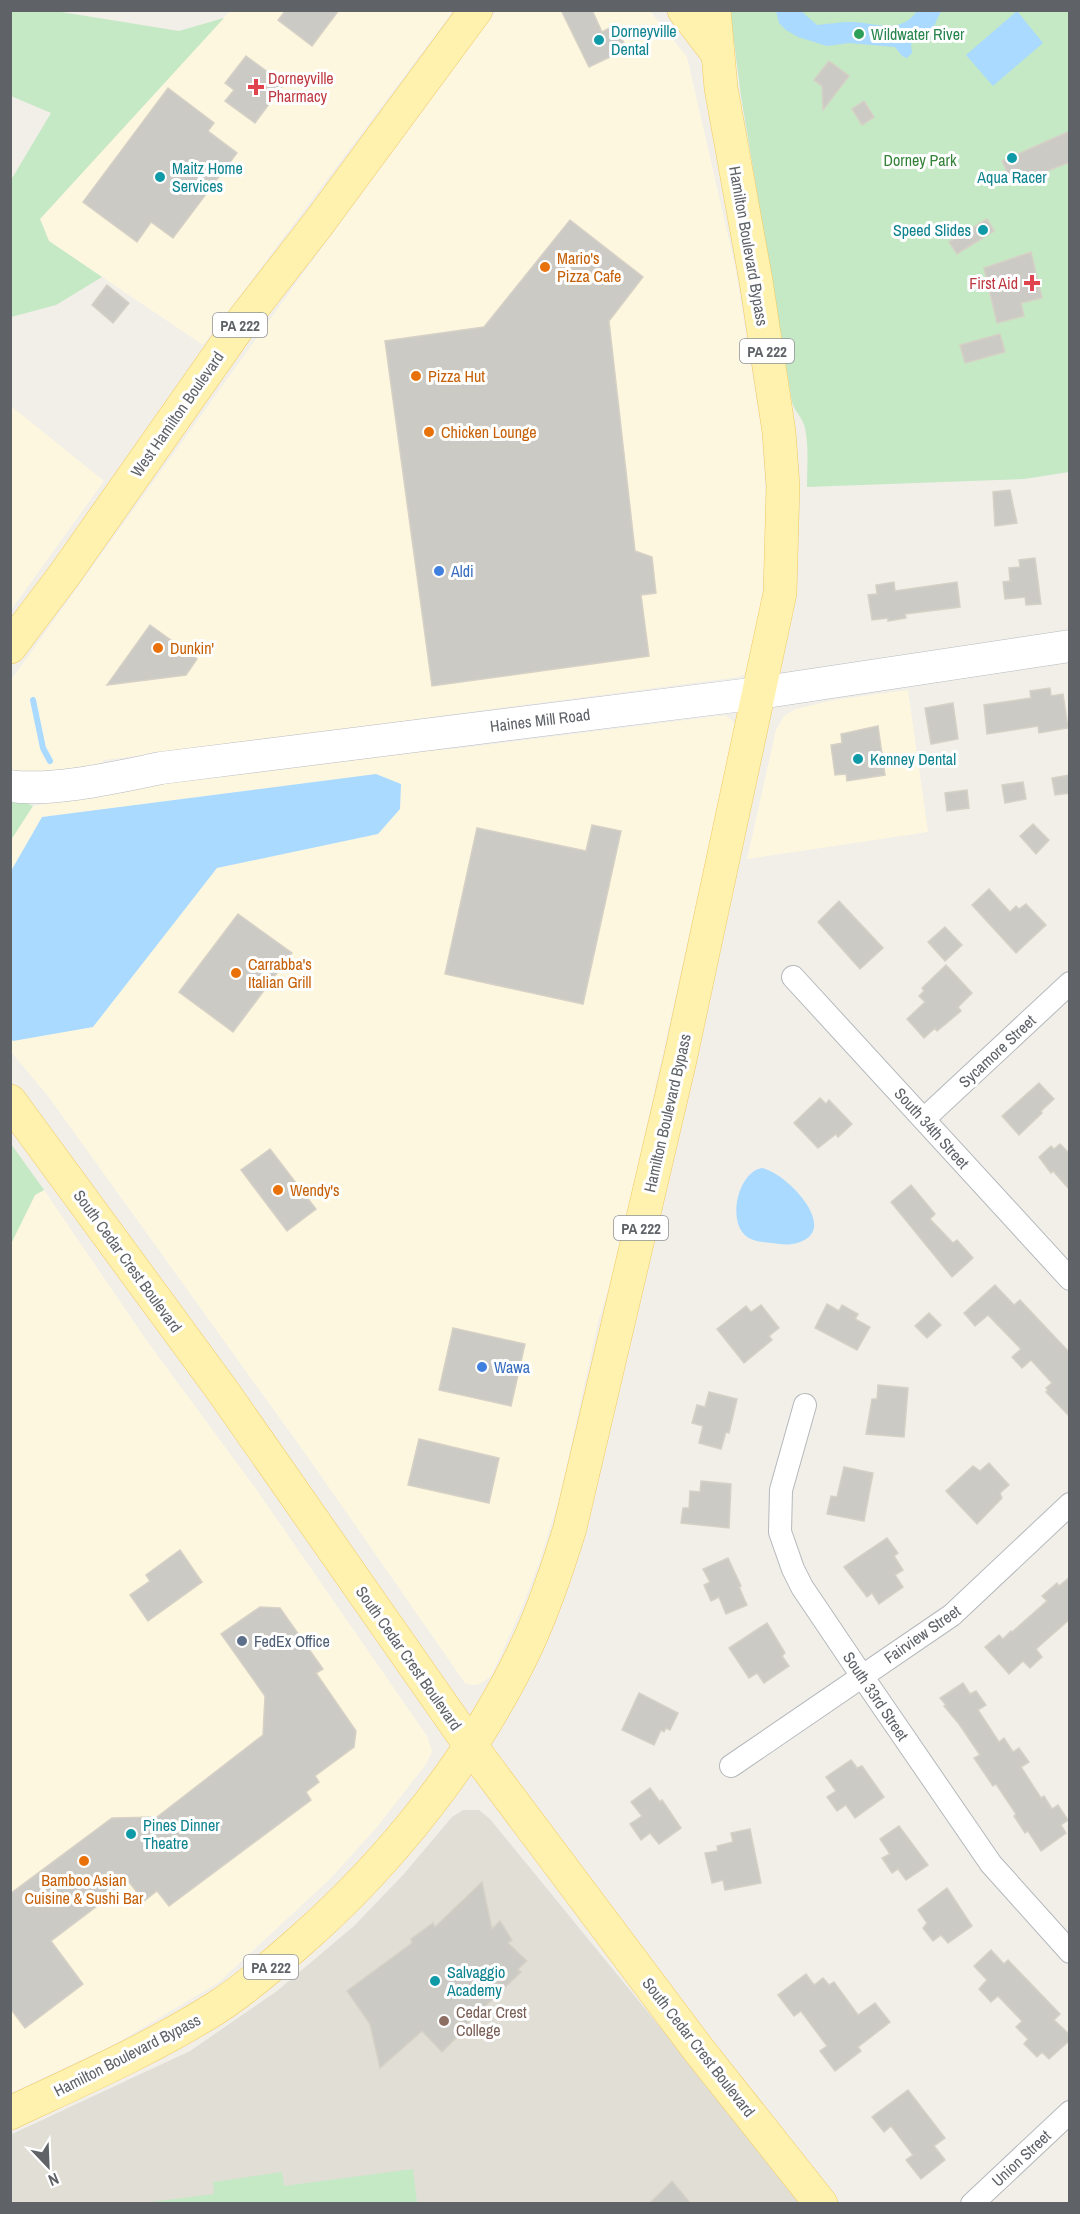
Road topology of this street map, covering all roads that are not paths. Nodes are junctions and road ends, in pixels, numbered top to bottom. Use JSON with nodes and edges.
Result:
{"nodes":[{"id":1,"x":476,"y":10,"type":"edge"},
{"id":2,"x":684,"y":10,"type":"edge"},
{"id":3,"x":714,"y":10,"type":"edge"},
{"id":4,"x":717,"y":53,"type":"junction"},
{"id":5,"x":1070,"y":646,"type":"edge"},
{"id":6,"x":11,"y":647,"type":"edge"},
{"id":7,"x":759,"y":693,"type":"junction"},
{"id":8,"x":10,"y":786,"type":"edge"},
{"id":9,"x":793,"y":977,"type":"dead end"},
{"id":10,"x":1070,"y":983,"type":"edge"},
{"id":11,"x":10,"y":1101,"type":"edge"},
{"id":12,"x":924,"y":1119,"type":"junction"},
{"id":13,"x":1070,"y":1279,"type":"edge"},
{"id":14,"x":804,"y":1405,"type":"dead end"},
{"id":15,"x":1070,"y":1504,"type":"edge"},
{"id":16,"x":862,"y":1676,"type":"junction"},
{"id":17,"x":470,"y":1745,"type":"junction"},
{"id":18,"x":731,"y":1766,"type":"dead end"},
{"id":19,"x":1070,"y":1952,"type":"edge"},
{"id":20,"x":1070,"y":2112,"type":"edge"},
{"id":21,"x":10,"y":2113,"type":"edge"},
{"id":22,"x":821,"y":2204,"type":"edge"},
{"id":23,"x":972,"y":2204,"type":"edge"}],
"edges":[{"from":1,"to":6,"type":"main road","name":"West Hamilton Boulevard","number":"PA 222"},
{"from":2,"to":4,"type":"main road"},
{"from":3,"to":4,"type":"main road","name":"Hamilton Boulevard Bypass","number":"PA 222"},
{"from":4,"to":7,"type":"main road","name":"Hamilton Boulevard Bypass","number":"PA 222"},
{"from":5,"to":7,"type":"street","name":"Haines Mill Road"},
{"from":7,"to":8,"type":"street","name":"Haines Mill Road"},
{"from":7,"to":17,"type":"main road","name":"Hamilton Boulevard Bypass","number":"PA 222"},
{"from":9,"to":12,"type":"street","name":"South 34th Street"},
{"from":10,"to":12,"type":"street","name":"Sycamore Street"},
{"from":11,"to":17,"type":"main road","name":"South Cedar Crest Boulevard"},
{"from":12,"to":13,"type":"street","name":"South 34th Street"},
{"from":14,"to":16,"type":"street","name":"South 33rd Street"},
{"from":15,"to":16,"type":"street","name":"Fairview Street"},
{"from":16,"to":18,"type":"street","name":"Fairview Street"},
{"from":16,"to":19,"type":"street","name":"South 33rd Street"},
{"from":17,"to":21,"type":"main road","name":"Hamilton Boulevard Bypass","number":"PA 222"},
{"from":17,"to":22,"type":"main road","name":"South Cedar Crest Boulevard"},
{"from":20,"to":23,"type":"street","name":"Union Street"}]}
